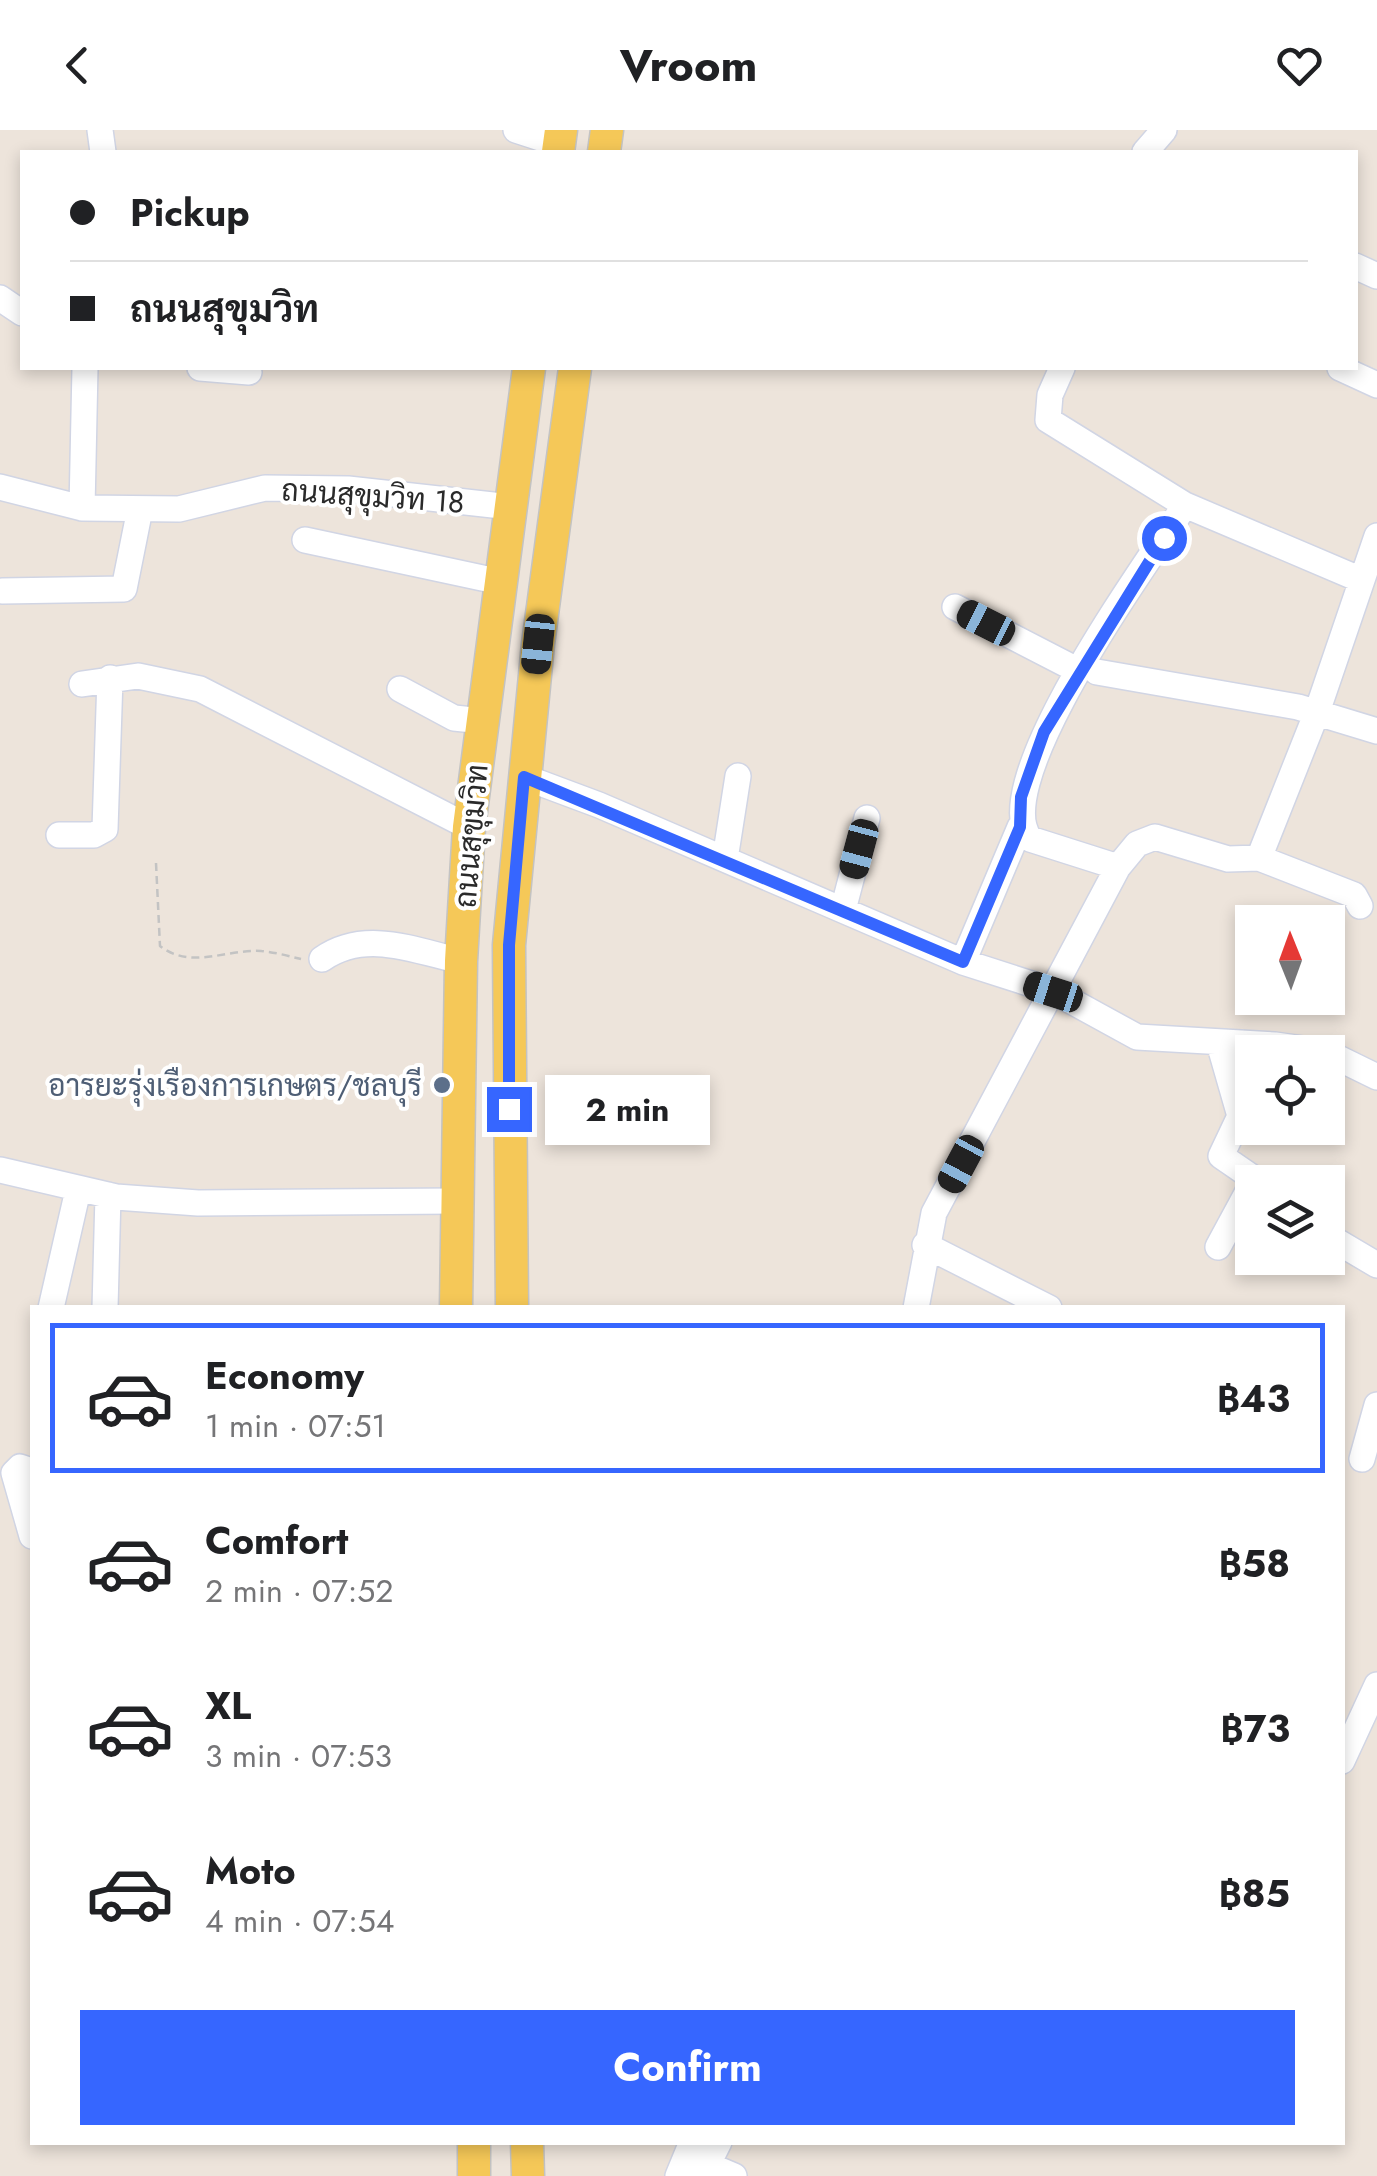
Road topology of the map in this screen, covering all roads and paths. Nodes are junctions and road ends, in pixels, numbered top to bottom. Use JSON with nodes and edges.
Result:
{"nodes":[{"id":1,"x":516,"y":130,"type":"edge"},
{"id":2,"x":1164,"y":130,"type":"edge"},
{"id":3,"x":559,"y":142,"type":"edge"},
{"id":4,"x":1146,"y":150,"type":"edge"},
{"id":5,"x":86,"y":370,"type":"edge"},
{"id":6,"x":224,"y":370,"type":"edge"},
{"id":7,"x":529,"y":370,"type":"edge"},
{"id":8,"x":575,"y":370,"type":"edge"},
{"id":9,"x":1061,"y":370,"type":"edge"},
{"id":10,"x":1345,"y":370,"type":"edge"},
{"id":11,"x":249,"y":372,"type":"dead end"},
{"id":12,"x":1377,"y":384,"type":"edge"},
{"id":13,"x":0,"y":487,"type":"edge"},
{"id":14,"x":511,"y":506,"type":"junction"},
{"id":15,"x":1185,"y":506,"type":"junction"},
{"id":16,"x":82,"y":508,"type":"junction"},
{"id":17,"x":140,"y":510,"type":"junction"},
{"id":18,"x":1377,"y":536,"type":"edge"},
{"id":19,"x":305,"y":540,"type":"dead end"},
{"id":20,"x":1359,"y":579,"type":"junction"},
{"id":21,"x":501,"y":582,"type":"junction"},
{"id":22,"x":2,"y":591,"type":"dead end"},
{"id":23,"x":955,"y":607,"type":"dead end"},
{"id":24,"x":1088,"y":672,"type":"junction"},
{"id":25,"x":110,"y":678,"type":"junction"},
{"id":26,"x":82,"y":684,"type":"dead end"},
{"id":27,"x":400,"y":689,"type":"dead end"},
{"id":28,"x":1317,"y":712,"type":"junction"},
{"id":29,"x":483,"y":721,"type":"junction"},
{"id":30,"x":1377,"y":731,"type":"edge"},
{"id":31,"x":738,"y":776,"type":"dead end"},
{"id":32,"x":524,"y":777,"type":"junction"},
{"id":33,"x":867,"y":818,"type":"dead end"},
{"id":34,"x":470,"y":827,"type":"junction"},
{"id":35,"x":1020,"y":827,"type":"junction"},
{"id":36,"x":59,"y":835,"type":"dead end"},
{"id":37,"x":1258,"y":858,"type":"junction"},
{"id":38,"x":725,"y":859,"type":"junction"},
{"id":39,"x":156,"y":863,"type":"dead end"},
{"id":40,"x":1118,"y":867,"type":"junction"},
{"id":41,"x":1360,"y":906,"type":"dead end"},
{"id":42,"x":843,"y":910,"type":"junction"},
{"id":43,"x":322,"y":959,"type":"joint"},
{"id":44,"x":461,"y":960,"type":"junction"},
{"id":45,"x":963,"y":962,"type":"junction"},
{"id":46,"x":1053,"y":992,"type":"junction"},
{"id":47,"x":1219,"y":1043,"type":"junction"},
{"id":48,"x":1235,"y":1044,"type":"edge"},
{"id":49,"x":1345,"y":1062,"type":"edge"},
{"id":50,"x":1377,"y":1077,"type":"edge"},
{"id":51,"x":1235,"y":1165,"type":"edge"},
{"id":52,"x":0,"y":1170,"type":"edge"},
{"id":53,"x":78,"y":1190,"type":"junction"},
{"id":54,"x":108,"y":1195,"type":"junction"},
{"id":55,"x":456,"y":1201,"type":"junction"},
{"id":56,"x":510,"y":1201,"type":"junction"},
{"id":57,"x":1235,"y":1217,"type":"edge"},
{"id":58,"x":925,"y":1244,"type":"junction"},
{"id":59,"x":1345,"y":1246,"type":"edge"},
{"id":60,"x":1218,"y":1247,"type":"dead end"},
{"id":61,"x":1377,"y":1265,"type":"edge"},
{"id":62,"x":53,"y":1305,"type":"edge"},
{"id":63,"x":105,"y":1305,"type":"edge"},
{"id":64,"x":456,"y":1305,"type":"edge"},
{"id":65,"x":512,"y":1305,"type":"edge"},
{"id":66,"x":916,"y":1305,"type":"edge"},
{"id":67,"x":1043,"y":1305,"type":"edge"},
{"id":68,"x":1377,"y":1405,"type":"edge"},
{"id":69,"x":1360,"y":1458,"type":"edge"},
{"id":70,"x":30,"y":1470,"type":"edge"},
{"id":71,"x":30,"y":1529,"type":"edge"},
{"id":72,"x":1377,"y":1685,"type":"edge"},
{"id":73,"x":1345,"y":1754,"type":"edge"},
{"id":74,"x":474,"y":2145,"type":"edge"},
{"id":75,"x":527,"y":2145,"type":"edge"},
{"id":76,"x":691,"y":2145,"type":"edge"},
{"id":77,"x":710,"y":2161,"type":"edge"},
{"id":78,"x":474,"y":2176,"type":"edge"},
{"id":79,"x":528,"y":2176,"type":"edge"},
{"id":80,"x":678,"y":2176,"type":"edge"},
{"id":81,"x":734,"y":2176,"type":"edge"}],
"edges":[{"from":1,"to":3,"type":"street"},
{"from":2,"to":4,"type":"street"},
{"from":5,"to":16,"type":"street"},
{"from":6,"to":11,"type":"street"},
{"from":7,"to":14,"type":"main road","name":"ถนนสุขุมวิท"},
{"from":8,"to":32,"type":"main road","name":"ถนนสุขุมวิท"},
{"from":9,"to":15,"type":"street"},
{"from":10,"to":12,"type":"street"},
{"from":13,"to":16,"type":"street","name":"ถนนสุขุมวิท 18"},
{"from":14,"to":17,"type":"street","name":"ถนนสุขุมวิท 18"},
{"from":14,"to":21,"type":"main road","name":"ถนนสุขุมวิท"},
{"from":15,"to":20,"type":"street"},
{"from":15,"to":24,"type":"street"},
{"from":16,"to":17,"type":"street","name":"ถนนสุขุมวิท 18"},
{"from":17,"to":22,"type":"street"},
{"from":18,"to":20,"type":"street"},
{"from":19,"to":21,"type":"street"},
{"from":20,"to":28,"type":"street"},
{"from":21,"to":29,"type":"main road","name":"ถนนสุขุมวิท"},
{"from":23,"to":24,"type":"street"},
{"from":24,"to":28,"type":"street"},
{"from":24,"to":35,"type":"street"},
{"from":25,"to":26,"type":"street"},
{"from":25,"to":34,"type":"street"},
{"from":25,"to":36,"type":"street"},
{"from":27,"to":29,"type":"street"},
{"from":28,"to":30,"type":"street"},
{"from":28,"to":37,"type":"street"},
{"from":29,"to":34,"type":"main road","name":"ถนนสุขุมวิท"},
{"from":31,"to":38,"type":"street"},
{"from":32,"to":38,"type":"street"},
{"from":32,"to":56,"type":"main road","name":"ถนนสุขุมวิท"},
{"from":33,"to":42,"type":"street"},
{"from":34,"to":44,"type":"main road","name":"ถนนสุขุมวิท"},
{"from":35,"to":40,"type":"street"},
{"from":35,"to":45,"type":"street"},
{"from":37,"to":40,"type":"street"},
{"from":37,"to":41,"type":"street"},
{"from":38,"to":42,"type":"street"},
{"from":39,"to":43,"type":"path"},
{"from":40,"to":46,"type":"street"},
{"from":42,"to":45,"type":"street"},
{"from":43,"to":44,"type":"street"},
{"from":44,"to":55,"type":"main road","name":"ถนนสุขุมวิท"},
{"from":45,"to":46,"type":"street"},
{"from":46,"to":47,"type":"street"},
{"from":46,"to":58,"type":"street"},
{"from":47,"to":48,"type":"street"},
{"from":47,"to":51,"type":"street"},
{"from":49,"to":50,"type":"street"},
{"from":52,"to":53,"type":"street"},
{"from":53,"to":54,"type":"street"},
{"from":53,"to":62,"type":"street"},
{"from":54,"to":55,"type":"street"},
{"from":54,"to":63,"type":"street"},
{"from":55,"to":56,"type":"main road"},
{"from":55,"to":64,"type":"main road","name":"ถนนสุขุมวิท"},
{"from":56,"to":65,"type":"main road","name":"ถนนสุขุมวิท"},
{"from":57,"to":60,"type":"street"},
{"from":58,"to":66,"type":"street"},
{"from":58,"to":67,"type":"street"},
{"from":59,"to":61,"type":"street"},
{"from":68,"to":69,"type":"street"},
{"from":70,"to":71,"type":"street"},
{"from":72,"to":73,"type":"street"},
{"from":74,"to":78,"type":"main road"},
{"from":75,"to":79,"type":"main road"},
{"from":76,"to":80,"type":"street"},
{"from":77,"to":81,"type":"street"}]}
